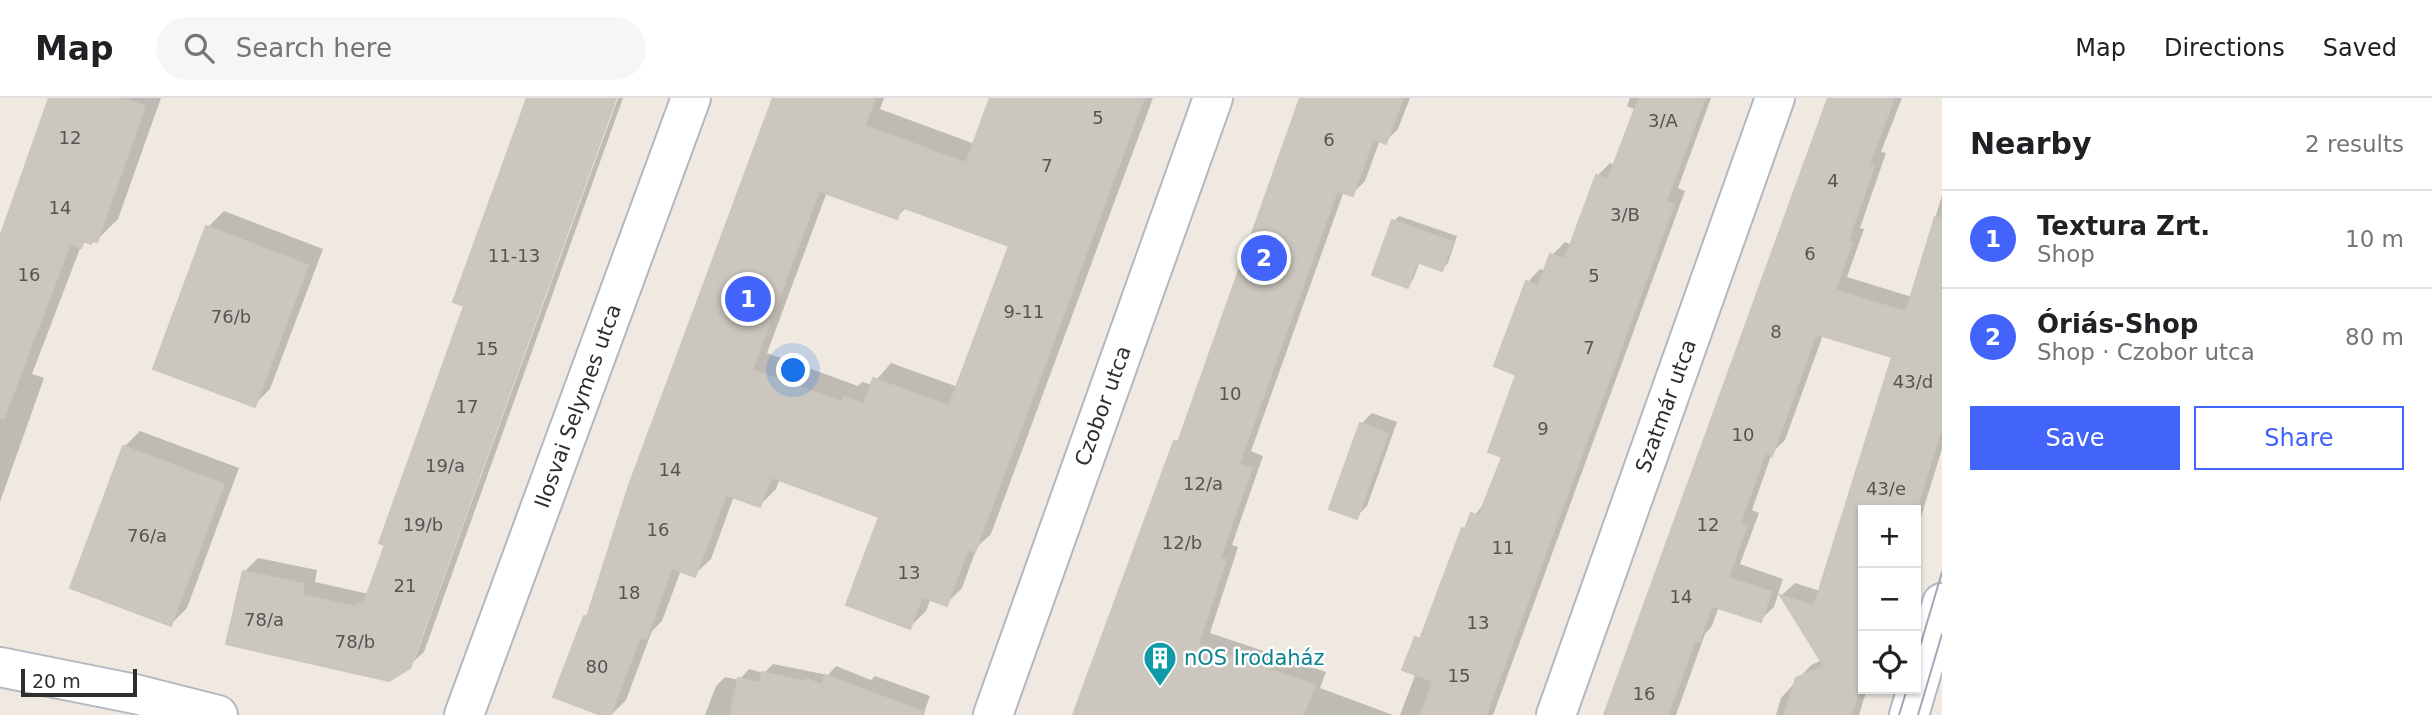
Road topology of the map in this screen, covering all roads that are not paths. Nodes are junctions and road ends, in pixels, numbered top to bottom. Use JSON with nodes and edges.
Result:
{"nodes":[{"id":1,"x":691,"y":98,"type":"edge"},
{"id":2,"x":1213,"y":98,"type":"edge"},
{"id":3,"x":1775,"y":98,"type":"edge"},
{"id":4,"x":1942,"y":603,"type":"edge"},
{"id":5,"x":0,"y":667,"type":"edge"},
{"id":6,"x":218,"y":715,"type":"edge"},
{"id":7,"x":464,"y":715,"type":"edge"},
{"id":8,"x":993,"y":715,"type":"edge"},
{"id":9,"x":1556,"y":715,"type":"edge"},
{"id":10,"x":1909,"y":715,"type":"edge"}],
"edges":[{"from":1,"to":7,"type":"street","name":"Ilosvai Selymes utca"},
{"from":2,"to":8,"type":"street","name":"Czobor utca"},
{"from":3,"to":9,"type":"street","name":"Szatmár utca"},
{"from":4,"to":10,"type":"street"},
{"from":5,"to":6,"type":"street"}]}
